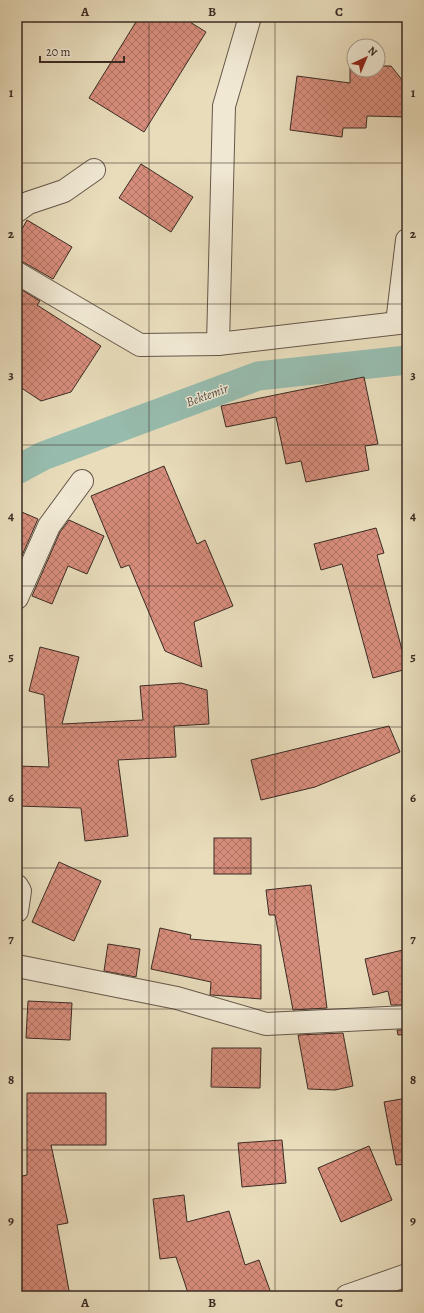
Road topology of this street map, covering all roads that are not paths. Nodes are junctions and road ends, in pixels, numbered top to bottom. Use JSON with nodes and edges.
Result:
{"nodes":[{"id":1,"x":250,"y":17,"type":"edge"},
{"id":2,"x":94,"y":170,"type":"dead end"},
{"id":3,"x":17,"y":211,"type":"edge"},
{"id":4,"x":407,"y":240,"type":"edge"},
{"id":5,"x":17,"y":273,"type":"edge"},
{"id":6,"x":402,"y":322,"type":"edge"},
{"id":7,"x":218,"y":344,"type":"junction"},
{"id":8,"x":82,"y":481,"type":"dead end"},
{"id":9,"x":17,"y":598,"type":"edge"},
{"id":10,"x":17,"y":886,"type":"edge"},
{"id":11,"x":17,"y":911,"type":"edge"},
{"id":12,"x":17,"y":966,"type":"edge"},
{"id":13,"x":407,"y":1017,"type":"edge"},
{"id":14,"x":407,"y":1275,"type":"edge"},
{"id":15,"x":347,"y":1296,"type":"edge"}],
"edges":[{"from":1,"to":7,"type":"street"},
{"from":2,"to":3,"type":"street"},
{"from":4,"to":6,"type":"street"},
{"from":5,"to":7,"type":"street"},
{"from":6,"to":7,"type":"street"},
{"from":8,"to":9,"type":"street"},
{"from":10,"to":11,"type":"street"},
{"from":12,"to":13,"type":"street"},
{"from":14,"to":15,"type":"street"}]}
